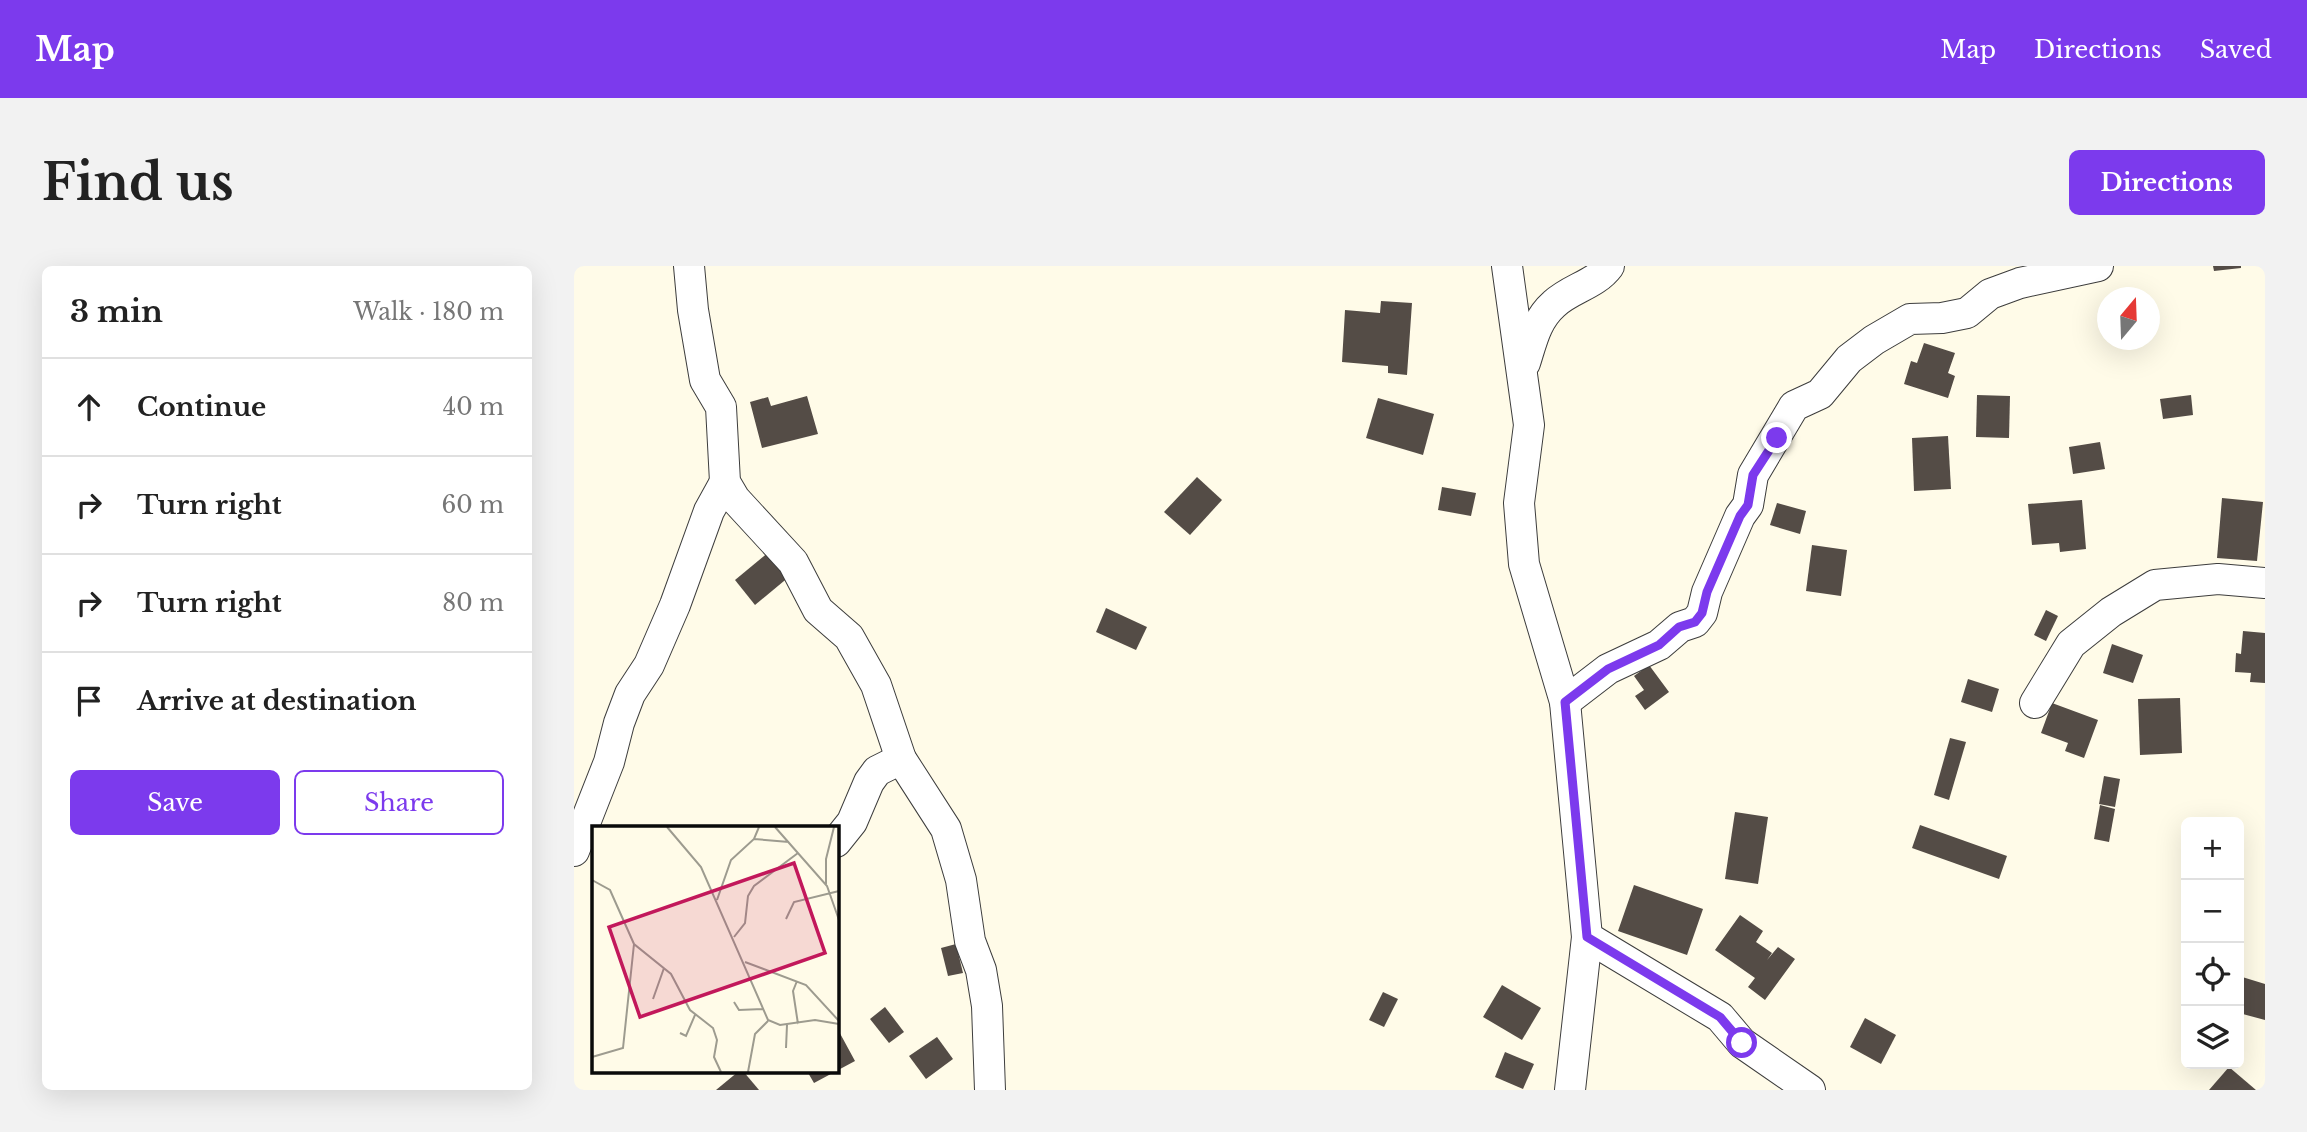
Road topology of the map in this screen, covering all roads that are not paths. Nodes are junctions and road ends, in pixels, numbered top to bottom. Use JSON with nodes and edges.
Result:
{"nodes":[{"id":1,"x":689,"y":266,"type":"edge"},
{"id":2,"x":1507,"y":266,"type":"edge"},
{"id":3,"x":1609,"y":266,"type":"edge"},
{"id":4,"x":2098,"y":266,"type":"edge"},
{"id":5,"x":1522,"y":373,"type":"junction"},
{"id":6,"x":725,"y":482,"type":"junction"},
{"id":7,"x":2265,"y":583,"type":"edge"},
{"id":8,"x":1565,"y":702,"type":"junction"},
{"id":9,"x":2035,"y":704,"type":"dead end"},
{"id":10,"x":901,"y":759,"type":"junction"},
{"id":11,"x":838,"y":839,"type":"edge"},
{"id":12,"x":574,"y":851,"type":"edge"},
{"id":13,"x":1587,"y":937,"type":"junction"},
{"id":14,"x":990,"y":1090,"type":"edge"},
{"id":15,"x":1570,"y":1090,"type":"edge"},
{"id":16,"x":1810,"y":1090,"type":"edge"}],
"edges":[{"from":1,"to":6,"type":"street"},
{"from":2,"to":5,"type":"street"},
{"from":3,"to":5,"type":"street"},
{"from":4,"to":8,"type":"street"},
{"from":5,"to":8,"type":"street"},
{"from":6,"to":10,"type":"street"},
{"from":6,"to":12,"type":"street"},
{"from":7,"to":9,"type":"street"},
{"from":8,"to":13,"type":"street"},
{"from":10,"to":11,"type":"street"},
{"from":10,"to":14,"type":"street"},
{"from":13,"to":15,"type":"street"},
{"from":13,"to":16,"type":"street"}]}
